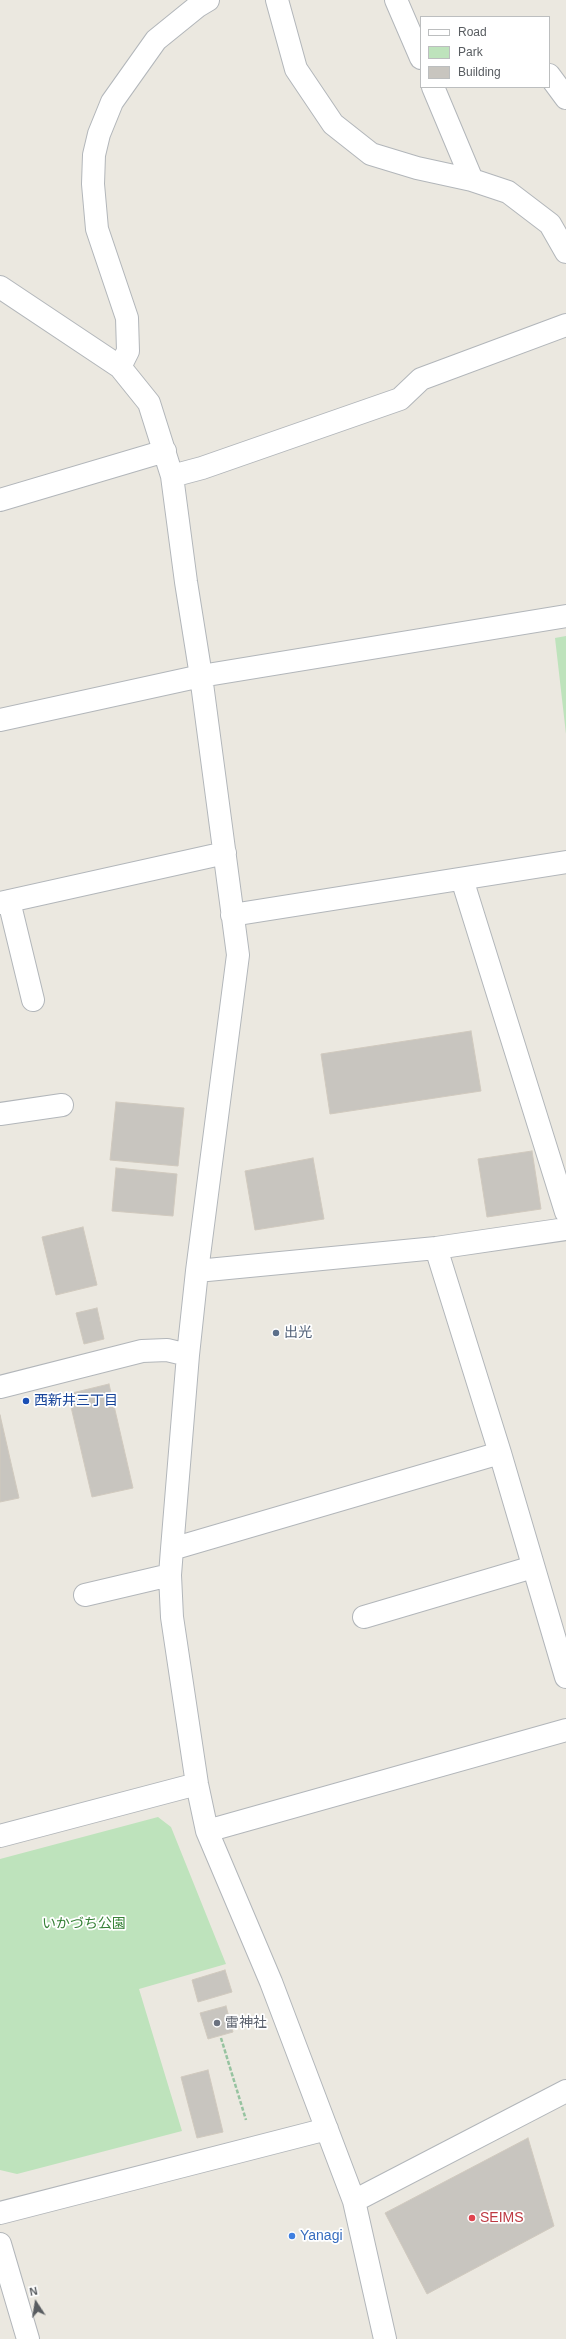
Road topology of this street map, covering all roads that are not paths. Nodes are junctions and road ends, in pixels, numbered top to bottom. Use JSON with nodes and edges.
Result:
{"nodes":[{"id":1,"x":208,"y":0,"type":"edge"},
{"id":2,"x":277,"y":0,"type":"edge"},
{"id":3,"x":396,"y":0,"type":"edge"},
{"id":4,"x":420,"y":56,"type":"edge"},
{"id":5,"x":550,"y":76,"type":"edge"},
{"id":6,"x":433,"y":88,"type":"edge"},
{"id":7,"x":566,"y":98,"type":"edge"},
{"id":8,"x":472,"y":180,"type":"junction"},
{"id":9,"x":563,"y":239,"type":"edge"},
{"id":10,"x":0,"y":287,"type":"edge"},
{"id":11,"x":566,"y":325,"type":"edge"},
{"id":12,"x":120,"y":367,"type":"junction"},
{"id":13,"x":165,"y":450,"type":"junction"},
{"id":14,"x":172,"y":476,"type":"junction"},
{"id":15,"x":0,"y":500,"type":"edge"},
{"id":16,"x":566,"y":616,"type":"edge"},
{"id":17,"x":201,"y":676,"type":"junction"},
{"id":18,"x":0,"y":720,"type":"edge"},
{"id":19,"x":225,"y":853,"type":"junction"},
{"id":20,"x":566,"y":862,"type":"edge"},
{"id":21,"x":462,"y":879,"type":"junction"},
{"id":22,"x":5,"y":902,"type":"edge"},
{"id":23,"x":232,"y":915,"type":"junction"},
{"id":24,"x":33,"y":1000,"type":"dead end"},
{"id":25,"x":62,"y":1105,"type":"dead end"},
{"id":26,"x":0,"y":1114,"type":"edge"},
{"id":27,"x":566,"y":1212,"type":"edge"},
{"id":28,"x":566,"y":1229,"type":"edge"},
{"id":29,"x":436,"y":1248,"type":"junction"},
{"id":30,"x":197,"y":1271,"type":"junction"},
{"id":31,"x":188,"y":1355,"type":"junction"},
{"id":32,"x":0,"y":1387,"type":"edge"},
{"id":33,"x":500,"y":1453,"type":"junction"},
{"id":34,"x":172,"y":1549,"type":"junction"},
{"id":35,"x":533,"y":1566,"type":"junction"},
{"id":36,"x":170,"y":1575,"type":"junction"},
{"id":37,"x":85,"y":1595,"type":"dead end"},
{"id":38,"x":364,"y":1617,"type":"dead end"},
{"id":39,"x":566,"y":1677,"type":"edge"},
{"id":40,"x":566,"y":1730,"type":"edge"},
{"id":41,"x":197,"y":1784,"type":"junction"},
{"id":42,"x":207,"y":1831,"type":"junction"},
{"id":43,"x":0,"y":1836,"type":"edge"},
{"id":44,"x":566,"y":2091,"type":"edge"},
{"id":45,"x":327,"y":2129,"type":"junction"},
{"id":46,"x":354,"y":2201,"type":"junction"},
{"id":47,"x":0,"y":2213,"type":"edge"},
{"id":48,"x":0,"y":2244,"type":"edge"},
{"id":49,"x":28,"y":2339,"type":"edge"},
{"id":50,"x":385,"y":2339,"type":"edge"}],
"edges":[{"from":1,"to":12,"type":"street"},
{"from":2,"to":8,"type":"street"},
{"from":3,"to":4,"type":"street"},
{"from":5,"to":7,"type":"street"},
{"from":6,"to":8,"type":"street"},
{"from":8,"to":9,"type":"street"},
{"from":10,"to":12,"type":"street"},
{"from":11,"to":14,"type":"street"},
{"from":12,"to":13,"type":"street"},
{"from":13,"to":14,"type":"street"},
{"from":13,"to":15,"type":"street"},
{"from":14,"to":17,"type":"street"},
{"from":16,"to":17,"type":"street"},
{"from":17,"to":18,"type":"street"},
{"from":17,"to":19,"type":"street"},
{"from":19,"to":22,"type":"street"},
{"from":19,"to":23,"type":"street"},
{"from":20,"to":21,"type":"street"},
{"from":21,"to":23,"type":"street"},
{"from":21,"to":27,"type":"street"},
{"from":22,"to":24,"type":"street"},
{"from":23,"to":30,"type":"street"},
{"from":25,"to":26,"type":"street"},
{"from":28,"to":29,"type":"street"},
{"from":29,"to":30,"type":"street"},
{"from":29,"to":33,"type":"street"},
{"from":30,"to":31,"type":"street"},
{"from":31,"to":32,"type":"street"},
{"from":31,"to":34,"type":"street"},
{"from":33,"to":34,"type":"street"},
{"from":33,"to":35,"type":"street"},
{"from":34,"to":36,"type":"street"},
{"from":35,"to":38,"type":"street"},
{"from":35,"to":39,"type":"street"},
{"from":36,"to":37,"type":"street"},
{"from":36,"to":41,"type":"street"},
{"from":40,"to":42,"type":"street"},
{"from":41,"to":42,"type":"street"},
{"from":41,"to":43,"type":"street"},
{"from":42,"to":45,"type":"street"},
{"from":44,"to":46,"type":"street"},
{"from":45,"to":46,"type":"street"},
{"from":45,"to":47,"type":"street"},
{"from":46,"to":50,"type":"street"},
{"from":48,"to":49,"type":"street"}]}
